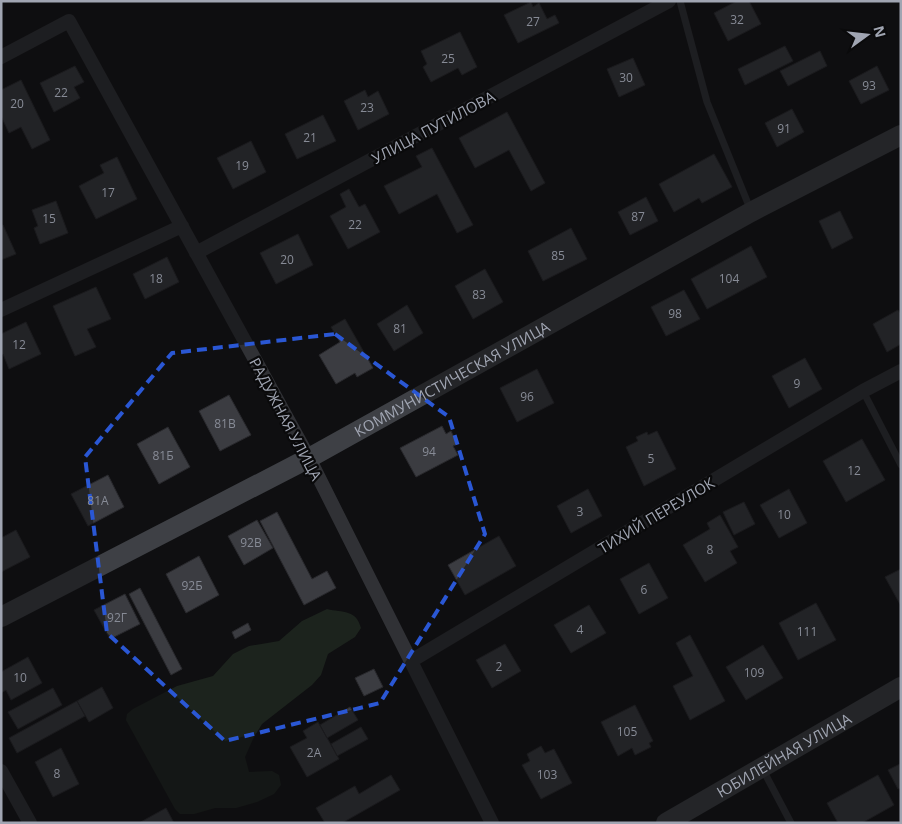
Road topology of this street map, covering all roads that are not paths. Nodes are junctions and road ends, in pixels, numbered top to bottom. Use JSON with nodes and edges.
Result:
{"nodes":[{"id":1,"x":669,"y":1,"type":"edge"},
{"id":2,"x":680,"y":1,"type":"edge"},
{"id":3,"x":1,"y":57,"type":"edge"},
{"id":4,"x":901,"y":135,"type":"edge"},
{"id":5,"x":752,"y":212,"type":"junction"},
{"id":6,"x":182,"y":226,"type":"junction"},
{"id":7,"x":196,"y":253,"type":"junction"},
{"id":8,"x":1,"y":310,"type":"edge"},
{"id":9,"x":901,"y":371,"type":"edge"},
{"id":10,"x":863,"y":391,"type":"junction"},
{"id":11,"x":309,"y":458,"type":"junction"},
{"id":12,"x":901,"y":465,"type":"edge"},
{"id":13,"x":1,"y":617,"type":"edge"},
{"id":14,"x":411,"y":661,"type":"junction"},
{"id":15,"x":901,"y":687,"type":"edge"},
{"id":16,"x":762,"y":768,"type":"junction"},
{"id":17,"x":1,"y":771,"type":"edge"},
{"id":18,"x":30,"y":823,"type":"edge"},
{"id":19,"x":492,"y":823,"type":"edge"},
{"id":20,"x":666,"y":823,"type":"edge"},
{"id":21,"x":791,"y":823,"type":"edge"}],
"edges":[{"from":1,"to":7,"type":"street","name":"УЛИЦА ПУТИЛОВА"},
{"from":2,"to":5,"type":"lane"},
{"from":3,"to":6,"type":"street","name":"РАДУЖНАЯ УЛИЦА"},
{"from":4,"to":5,"type":"street","name":"КОММУНИСТИЧЕСКАЯ УЛИЦА"},
{"from":5,"to":11,"type":"street","name":"КОММУНИСТИЧЕСКАЯ УЛИЦА"},
{"from":6,"to":7,"type":"street","name":"РАДУЖНАЯ УЛИЦА"},
{"from":6,"to":8,"type":"street"},
{"from":7,"to":11,"type":"street","name":"РАДУЖНАЯ УЛИЦА"},
{"from":9,"to":10,"type":"street","name":"ТИХИЙ ПЕРЕУЛОК"},
{"from":10,"to":12,"type":"lane"},
{"from":10,"to":14,"type":"street","name":"ТИХИЙ ПЕРЕУЛОК"},
{"from":11,"to":13,"type":"street","name":"КОММУНИСТИЧЕСКАЯ УЛИЦА"},
{"from":11,"to":14,"type":"street","name":"РАДУЖНАЯ УЛИЦА"},
{"from":14,"to":19,"type":"street","name":"РАДУЖНАЯ УЛИЦА"},
{"from":15,"to":16,"type":"street","name":"ЮБИЛЕЙНАЯ УЛИЦА"},
{"from":16,"to":20,"type":"street","name":"ЮБИЛЕЙНАЯ УЛИЦА"},
{"from":16,"to":21,"type":"lane"},
{"from":17,"to":18,"type":"street"}]}
